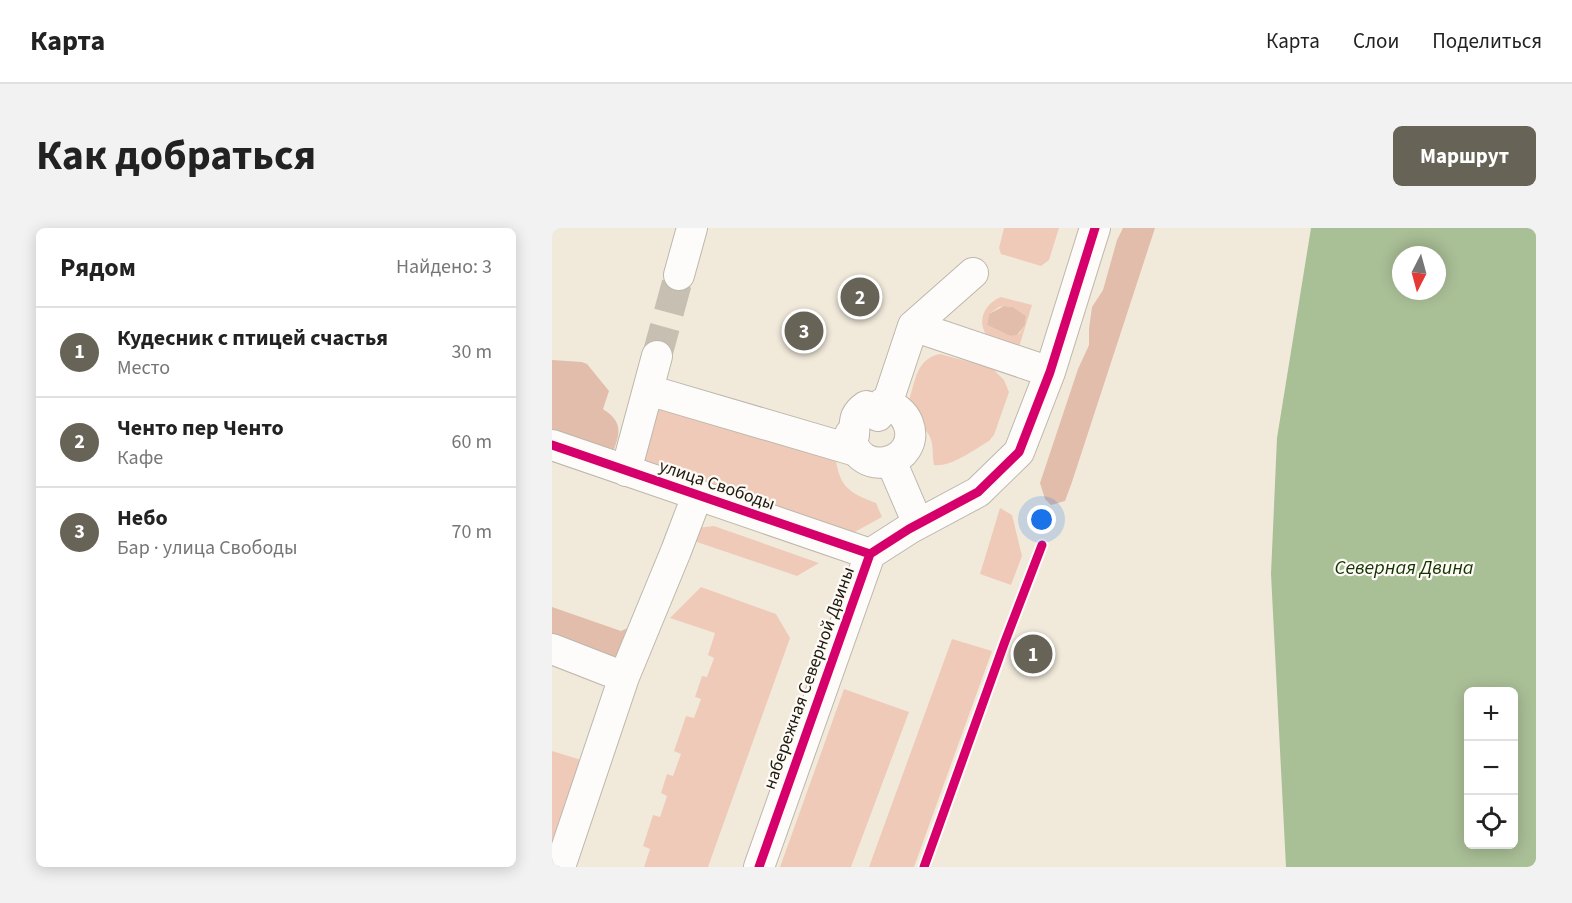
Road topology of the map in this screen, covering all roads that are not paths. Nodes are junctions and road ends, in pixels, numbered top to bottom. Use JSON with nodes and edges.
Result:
{"nodes":[{"id":1,"x":692,"y":228,"type":"edge"},
{"id":2,"x":1095,"y":228,"type":"edge"},
{"id":3,"x":973,"y":273,"type":"dead end"},
{"id":4,"x":679,"y":275,"type":"tunnel mouth"},
{"id":5,"x":913,"y":326,"type":"junction"},
{"id":6,"x":657,"y":356,"type":"tunnel mouth"},
{"id":7,"x":1050,"y":372,"type":"junction"},
{"id":8,"x":648,"y":390,"type":"junction"},
{"id":9,"x":887,"y":404,"type":"junction"},
{"id":10,"x":552,"y":445,"type":"edge"},
{"id":11,"x":856,"y":451,"type":"junction"},
{"id":12,"x":891,"y":461,"type":"junction"},
{"id":13,"x":626,"y":471,"type":"junction"},
{"id":14,"x":697,"y":496,"type":"junction"},
{"id":15,"x":918,"y":524,"type":"junction"},
{"id":16,"x":870,"y":554,"type":"junction"},
{"id":17,"x":552,"y":649,"type":"edge"},
{"id":18,"x":624,"y":677,"type":"junction"},
{"id":19,"x":560,"y":867,"type":"edge"},
{"id":20,"x":759,"y":867,"type":"edge"}],
"edges":[{"from":1,"to":4,"type":"street"},
{"from":2,"to":7,"type":"street","name":"набережная Северной Двины"},
{"from":3,"to":5,"type":"street"},
{"from":5,"to":7,"type":"street"},
{"from":5,"to":9,"type":"street"},
{"from":6,"to":8,"type":"street"},
{"from":7,"to":15,"type":"street","name":"набережная Северной Двины"},
{"from":8,"to":11,"type":"street"},
{"from":8,"to":13,"type":"street"},
{"from":9,"to":11,"type":"street"},
{"from":9,"to":12,"type":"street"},
{"from":10,"to":13,"type":"street","name":"улица Свободы"},
{"from":11,"to":12,"type":"street"},
{"from":12,"to":15,"type":"street"},
{"from":13,"to":14,"type":"street","name":"улица Свободы"},
{"from":14,"to":16,"type":"street","name":"улица Свободы"},
{"from":14,"to":18,"type":"street"},
{"from":15,"to":16,"type":"street","name":"набережная Северной Двины"},
{"from":16,"to":20,"type":"street","name":"набережная Северной Двины"},
{"from":17,"to":18,"type":"street"},
{"from":18,"to":19,"type":"street"}]}
